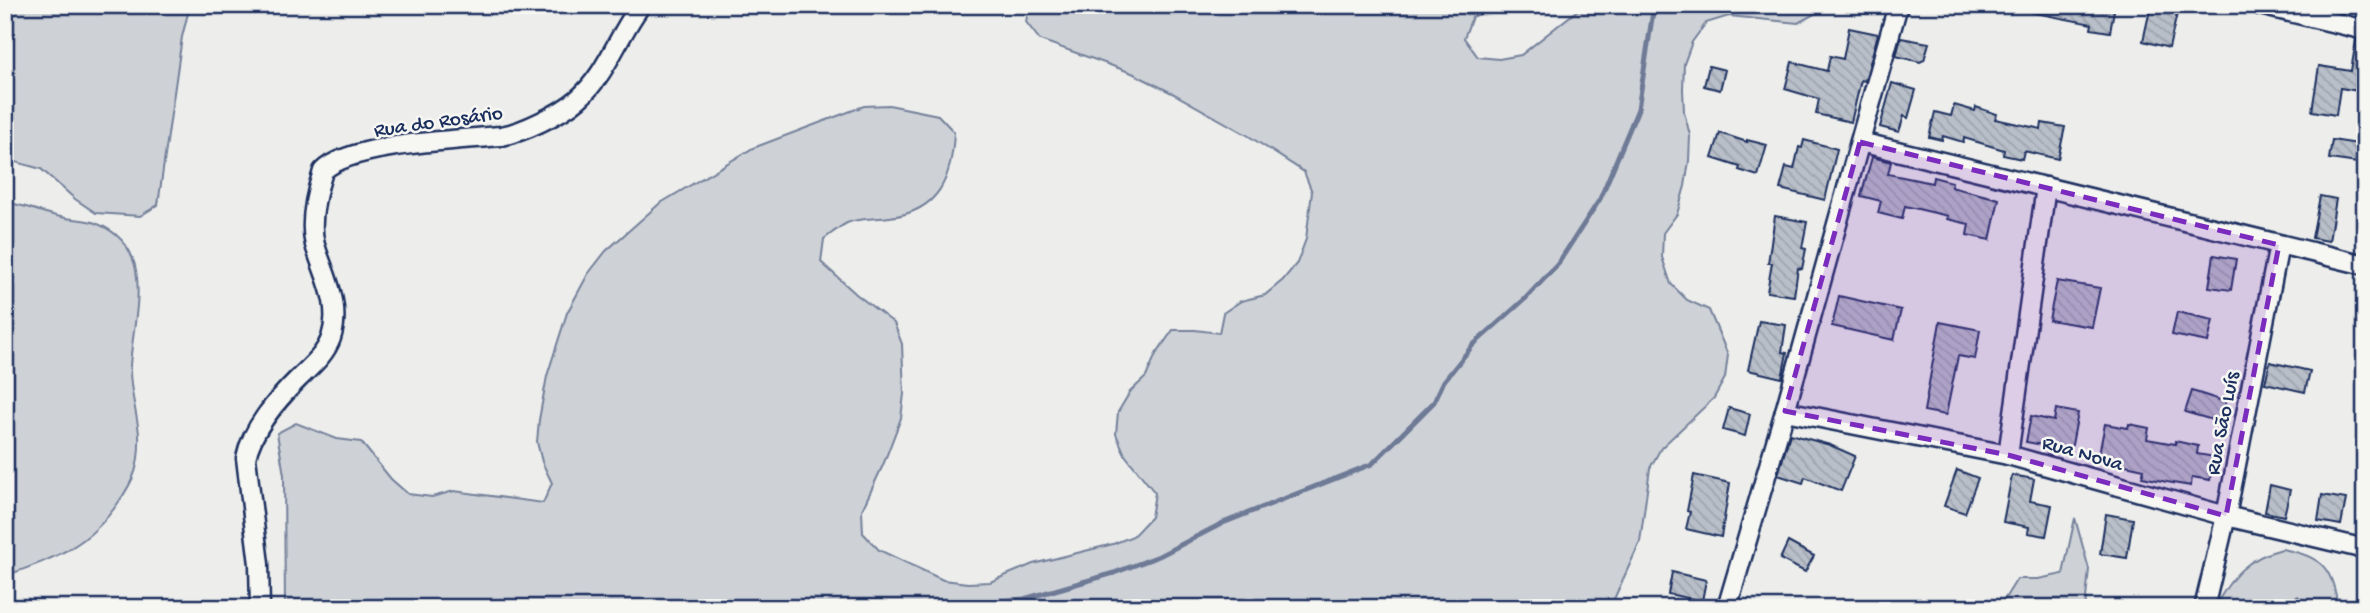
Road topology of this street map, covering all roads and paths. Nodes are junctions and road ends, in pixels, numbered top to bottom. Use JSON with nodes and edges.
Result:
{"nodes":[{"id":1,"x":641,"y":5,"type":"edge"},
{"id":2,"x":1898,"y":5,"type":"edge"},
{"id":3,"x":2260,"y":5,"type":"edge"},
{"id":4,"x":2325,"y":13,"type":"edge"},
{"id":5,"x":2365,"y":30,"type":"edge"},
{"id":6,"x":1860,"y":142,"type":"junction"},
{"id":7,"x":2046,"y":187,"type":"junction"},
{"id":8,"x":2279,"y":246,"type":"junction"},
{"id":9,"x":2365,"y":265,"type":"edge"},
{"id":10,"x":1785,"y":411,"type":"junction"},
{"id":11,"x":2008,"y":455,"type":"junction"},
{"id":12,"x":2226,"y":516,"type":"junction"},
{"id":13,"x":2365,"y":549,"type":"edge"},
{"id":14,"x":260,"y":608,"type":"edge"},
{"id":15,"x":1727,"y":608,"type":"edge"},
{"id":16,"x":2204,"y":608,"type":"edge"}],
"edges":[{"from":1,"to":14,"type":"street","name":"Rua do Rosário"},
{"from":2,"to":6,"type":"street"},
{"from":3,"to":4,"type":"street"},
{"from":4,"to":5,"type":"street"},
{"from":6,"to":7,"type":"street"},
{"from":6,"to":10,"type":"street"},
{"from":7,"to":8,"type":"street"},
{"from":7,"to":11,"type":"street"},
{"from":8,"to":9,"type":"street"},
{"from":8,"to":12,"type":"street","name":"Rua São Luís"},
{"from":10,"to":11,"type":"street","name":"Rua Nova"},
{"from":10,"to":15,"type":"street"},
{"from":11,"to":12,"type":"street","name":"Rua Nova"},
{"from":12,"to":13,"type":"street","name":"Rua Nova"},
{"from":12,"to":16,"type":"street","name":"Rua São Luís"}]}
